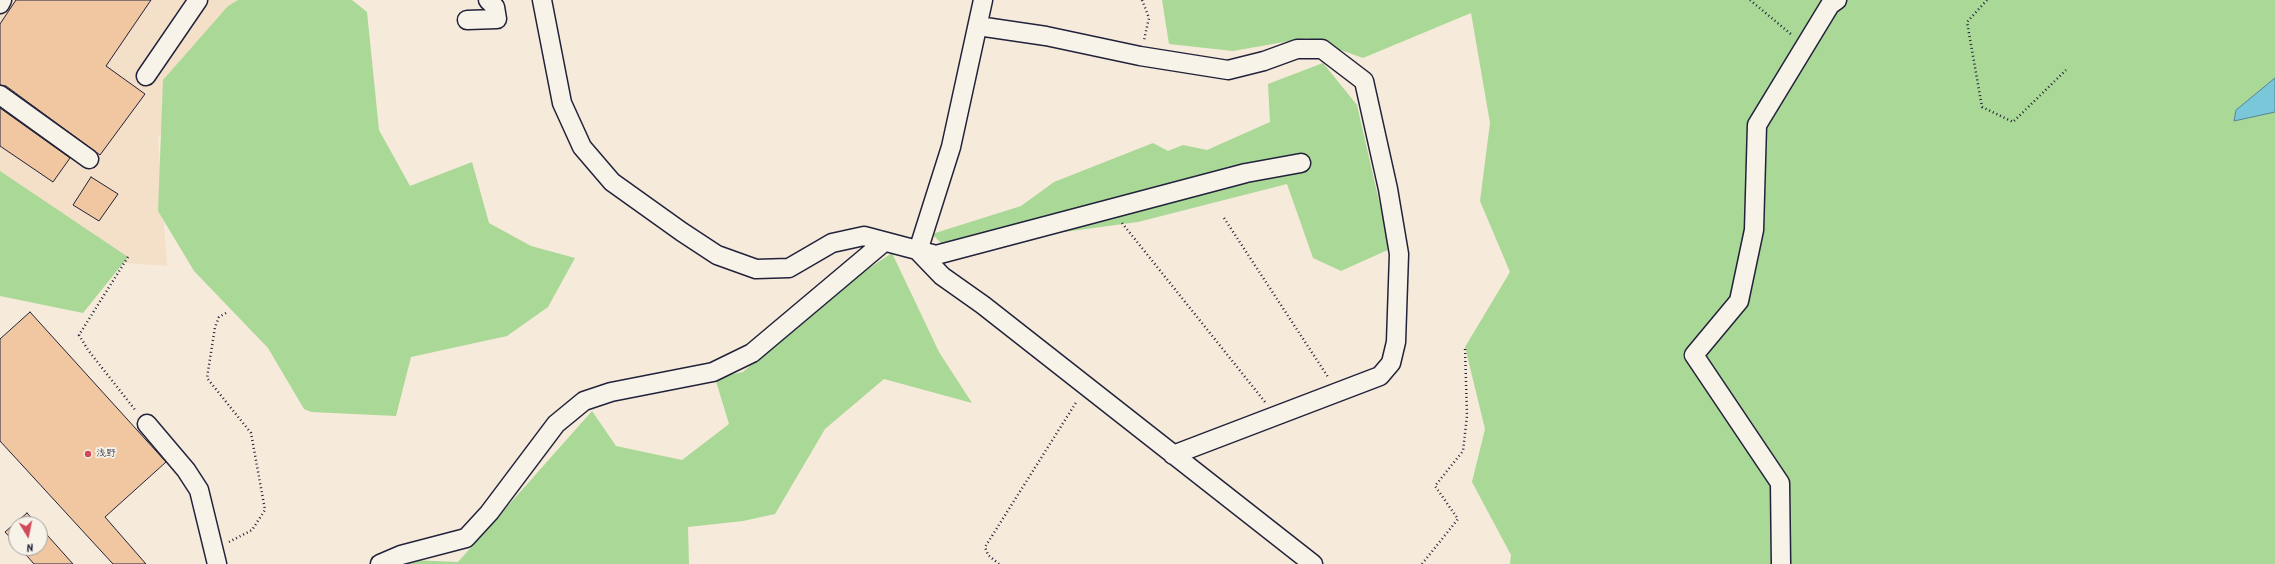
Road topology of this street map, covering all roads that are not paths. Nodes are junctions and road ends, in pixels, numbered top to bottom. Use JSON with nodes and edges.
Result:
{"nodes":[{"id":1,"x":2,"y":0,"type":"edge"},
{"id":2,"x":198,"y":0,"type":"edge"},
{"id":3,"x":488,"y":0,"type":"edge"},
{"id":4,"x":542,"y":0,"type":"edge"},
{"id":5,"x":983,"y":0,"type":"edge"},
{"id":6,"x":1836,"y":0,"type":"edge"},
{"id":7,"x":0,"y":4,"type":"edge"},
{"id":8,"x":467,"y":20,"type":"dead end"},
{"id":9,"x":978,"y":26,"type":"junction"},
{"id":10,"x":146,"y":76,"type":"dead end"},
{"id":11,"x":5,"y":99,"type":"edge"},
{"id":12,"x":89,"y":158,"type":"dead end"},
{"id":13,"x":1301,"y":163,"type":"dead end"},
{"id":14,"x":884,"y":242,"type":"junction"},
{"id":15,"x":918,"y":251,"type":"junction"},
{"id":16,"x":147,"y":424,"type":"road end"},
{"id":17,"x":1173,"y":455,"type":"junction"},
{"id":18,"x":216,"y":557,"type":"edge"},
{"id":19,"x":380,"y":564,"type":"edge"},
{"id":20,"x":1313,"y":564,"type":"edge"},
{"id":21,"x":1781,"y":564,"type":"edge"}],
"edges":[{"from":1,"to":7,"type":"street"},
{"from":2,"to":10,"type":"street"},
{"from":3,"to":8,"type":"street"},
{"from":4,"to":14,"type":"street"},
{"from":5,"to":9,"type":"street"},
{"from":6,"to":21,"type":"street"},
{"from":9,"to":15,"type":"street"},
{"from":9,"to":17,"type":"street"},
{"from":11,"to":12,"type":"street"},
{"from":13,"to":15,"type":"street"},
{"from":14,"to":15,"type":"street"},
{"from":14,"to":19,"type":"street"},
{"from":15,"to":17,"type":"street"},
{"from":16,"to":18,"type":"street"},
{"from":17,"to":20,"type":"street"}]}
